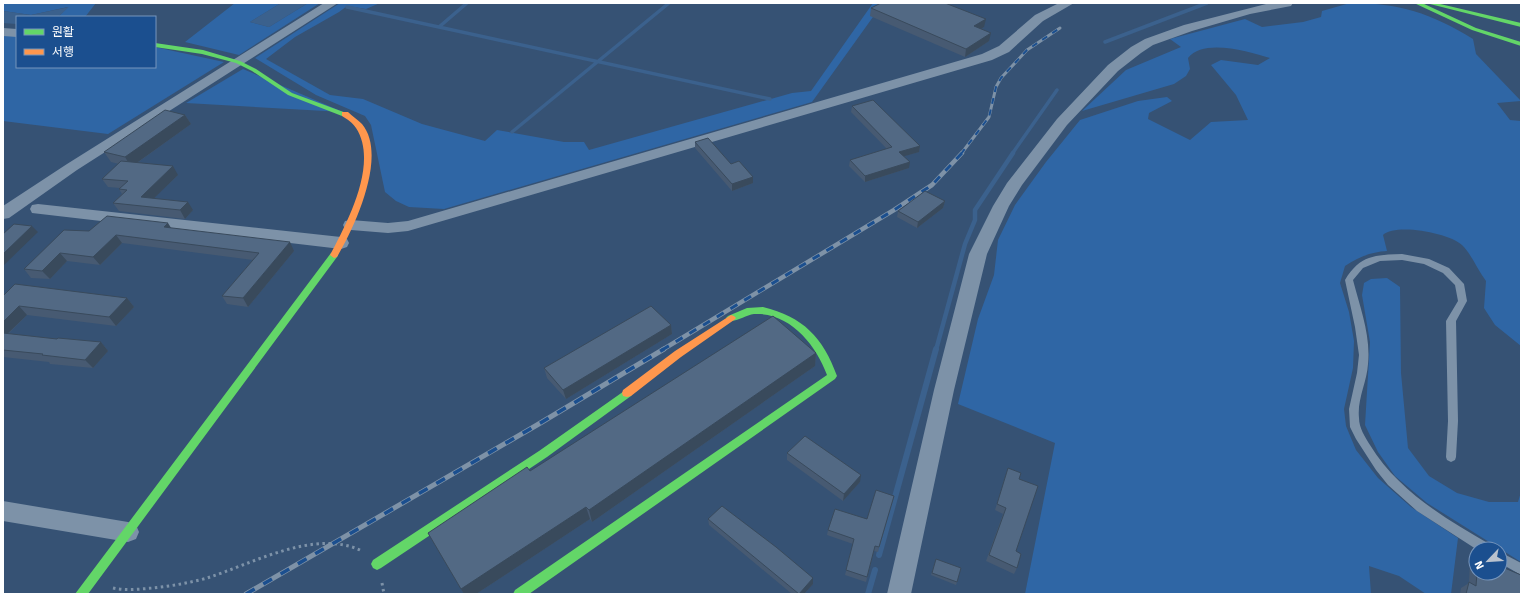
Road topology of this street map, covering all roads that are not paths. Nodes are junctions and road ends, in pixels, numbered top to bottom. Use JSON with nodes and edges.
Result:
{"nodes":[{"id":1,"x":332,"y":3,"type":"edge"},
{"id":2,"x":1068,"y":3,"type":"edge"},
{"id":3,"x":1230,"y":3,"type":"edge"},
{"id":4,"x":1287,"y":3,"type":"edge"},
{"id":5,"x":1417,"y":3,"type":"edge"},
{"id":6,"x":1429,"y":3,"type":"edge"},
{"id":7,"x":1248,"y":11,"type":"junction"},
{"id":8,"x":1519,"y":24,"type":"edge"},
{"id":9,"x":3,"y":32,"type":"edge"},
{"id":10,"x":16,"y":33,"type":"edge"},
{"id":11,"x":1490,"y":36,"type":"junction"},
{"id":12,"x":1521,"y":41,"type":"edge"},
{"id":13,"x":1521,"y":44,"type":"edge"},
{"id":14,"x":156,"y":45,"type":"edge"},
{"id":15,"x":239,"y":63,"type":"junction"},
{"id":16,"x":38,"y":209,"type":"dead end"},
{"id":17,"x":3,"y":214,"type":"edge"},
{"id":18,"x":351,"y":226,"type":"junction"},
{"id":19,"x":341,"y":243,"type":"junction"},
{"id":20,"x":1451,"y":457,"type":"dead end"},
{"id":21,"x":3,"y":511,"type":"edge"},
{"id":22,"x":128,"y":532,"type":"junction"},
{"id":23,"x":1474,"y":541,"type":"edge"},
{"id":24,"x":1508,"y":562,"type":"edge"},
{"id":25,"x":377,"y":564,"type":"road end"},
{"id":26,"x":1521,"y":569,"type":"edge"},
{"id":27,"x":81,"y":594,"type":"edge"},
{"id":28,"x":519,"y":594,"type":"edge"},
{"id":29,"x":899,"y":594,"type":"edge"}],
"edges":[{"from":1,"to":15,"type":"street"},
{"from":2,"to":18,"type":"street"},
{"from":3,"to":7,"type":"street"},
{"from":4,"to":7,"type":"street"},
{"from":5,"to":11,"type":"main road"},
{"from":6,"to":8,"type":"main road"},
{"from":7,"to":29,"type":"street"},
{"from":9,"to":10,"type":"street"},
{"from":11,"to":12,"type":"main road"},
{"from":11,"to":13,"type":"main road"},
{"from":14,"to":15,"type":"main road"},
{"from":15,"to":17,"type":"street"},
{"from":15,"to":18,"type":"main road"},
{"from":16,"to":19,"type":"street"},
{"from":18,"to":19,"type":"main road"},
{"from":19,"to":22,"type":"main road"},
{"from":20,"to":23,"type":"lane"},
{"from":21,"to":22,"type":"street"},
{"from":22,"to":27,"type":"main road"},
{"from":24,"to":26,"type":"lane"},
{"from":25,"to":28,"type":"main road"}]}
